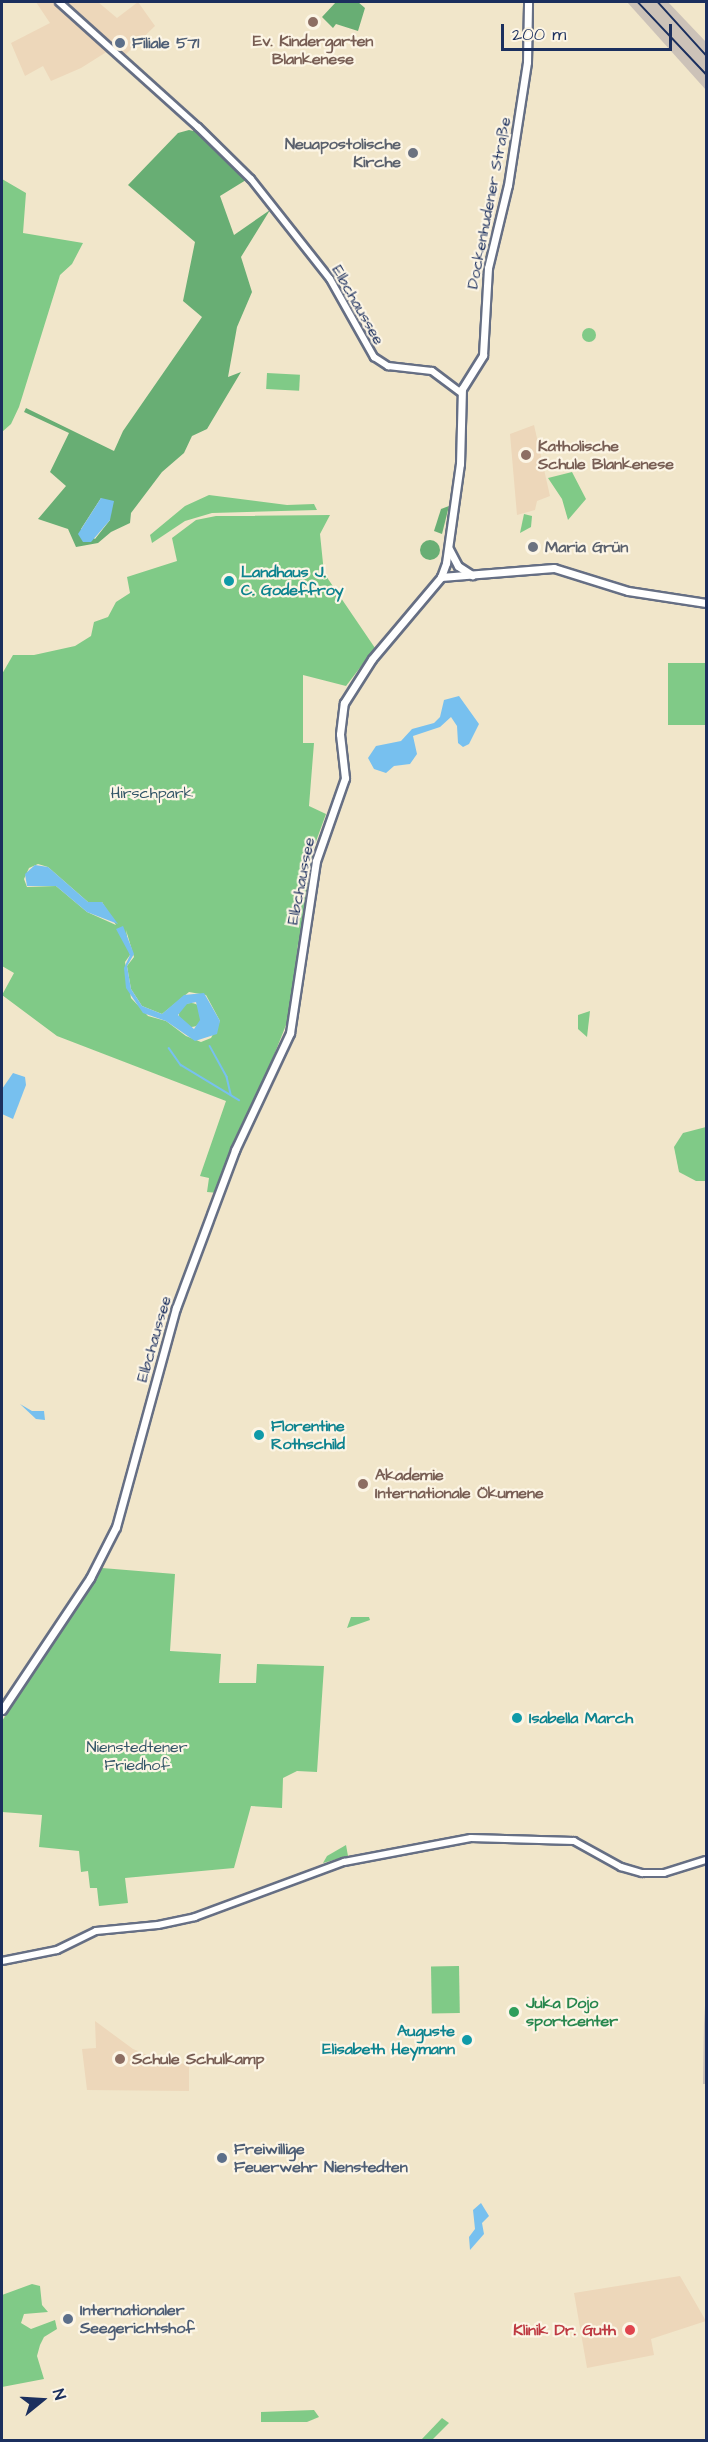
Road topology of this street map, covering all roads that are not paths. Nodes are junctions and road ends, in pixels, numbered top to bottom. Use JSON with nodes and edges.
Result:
{"nodes":[{"id":1,"x":59,"y":2,"type":"edge"},
{"id":2,"x":528,"y":2,"type":"edge"},
{"id":3,"x":461,"y":393,"type":"junction"},
{"id":4,"x":449,"y":549,"type":"junction"},
{"id":5,"x":472,"y":575,"type":"junction"},
{"id":6,"x":441,"y":577,"type":"junction"},
{"id":7,"x":706,"y":603,"type":"edge"},
{"id":8,"x":2,"y":1710,"type":"edge"},
{"id":9,"x":706,"y":1860,"type":"edge"},
{"id":10,"x":2,"y":1961,"type":"edge"}],
"edges":[{"from":1,"to":3,"type":"street","name":"Elbchaussee"},
{"from":2,"to":3,"type":"main road","name":"Dockenhudener Straße"},
{"from":3,"to":4,"type":"main road","name":"Elbchaussee"},
{"from":4,"to":5,"type":"main road"},
{"from":4,"to":6,"type":"main road","name":"Elbchaussee"},
{"from":5,"to":6,"type":"main road"},
{"from":5,"to":7,"type":"main road"},
{"from":6,"to":8,"type":"main road","name":"Elbchaussee"},
{"from":9,"to":10,"type":"street"}]}
